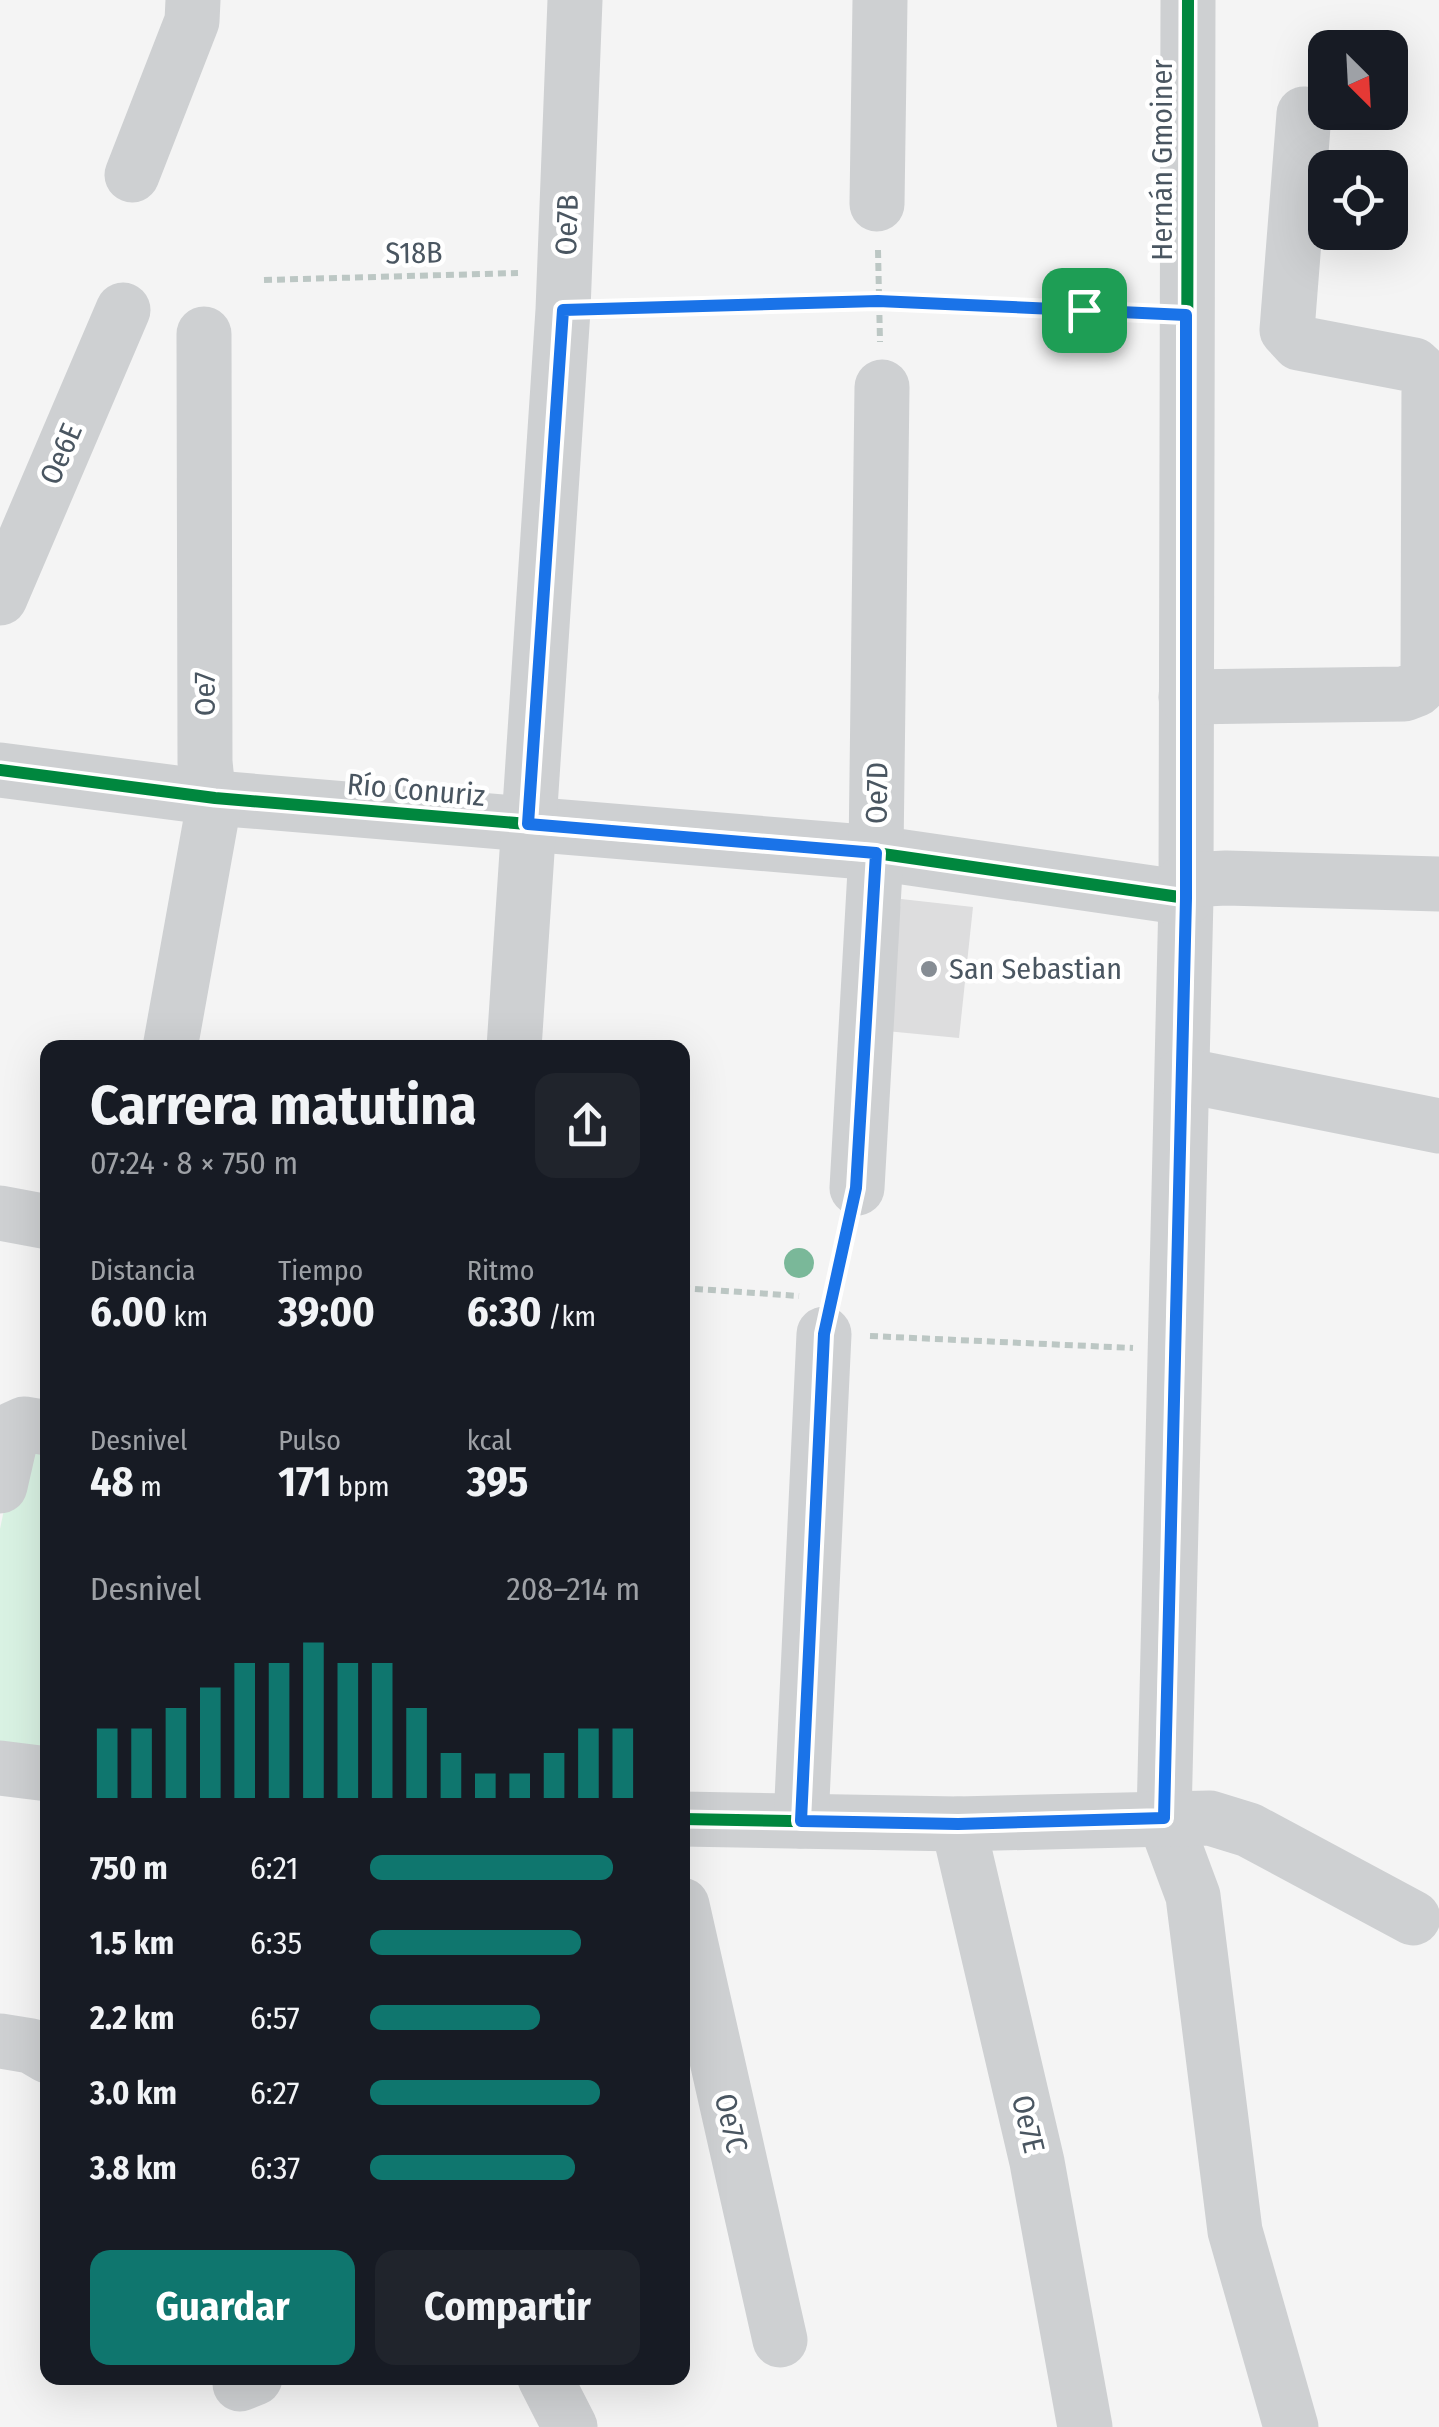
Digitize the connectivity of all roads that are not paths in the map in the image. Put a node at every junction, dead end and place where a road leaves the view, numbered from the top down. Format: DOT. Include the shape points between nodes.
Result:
graph roads {
  1 [pos="192,0"];
  2 [pos="575,0"];
  3 [pos="880,0"];
  4 [pos="1188,0"];
  5 [pos="1304,114"];
  6 [pos="132,175"];
  7 [pos="877,204"];
  8 [pos="123,310"];
  9 [pos="204,334"];
  10 [pos="882,387"];
  11 [pos="0,598"];
  12 [pos="1186,697"];
  13 [pos="0,770"];
  14 [pos="215,798"];
  15 [pos="528,824"];
  16 [pos="876,853"];
  17 [pos="1439,884"];
  18 [pos="1186,889"];
  19 [pos="171,1040"];
  20 [pos="514,1040"];
  21 [pos="1182,1075"];
  22 [pos="1439,1126"];
  23 [pos="856,1188"];
  24 [pos="0,1213"];
  25 [pos="40,1220"];
  26 [pos="824,1334"];
  27 [pos="30,1429"];
  28 [pos="0,1486"];
  29 [pos="690,1818"];
  30 [pos="1164,1818"];
  31 [pos="801,1821"];
  32 [pos="958,1824"];
  33 [pos="1412,1918"];
  34 [pos="690,1941"];
  35 [pos="0,2041"];
  36 [pos="40,2052"];
  37 [pos="780,2340"];
  38 [pos="549,2385"];
  39 [pos="570,2427"];
  40 [pos="1084,2427"];
  41 [pos="1290,2427"];
  1 -- 6 [label="street" via="192,21"];
  2 -- 15 [label="street, Oe7B" via="564,291"];
  3 -- 7 [label="street"];
  4 -- 12 [label="street, Hernán Gmoiner"];
  5 -- 12 [label="street" via="1287,330 1291,338 1414,365 1429,379 1428,677 1404,694"];
  8 -- 11 [label="street, Oe6E"];
  9 -- 14 [label="street, Oe7" via="205,762"];
  10 -- 16 [label="street, Oe7D"];
  12 -- 18 [label="street, Hernán Gmoiner"];
  13 -- 14 [label="street, Río Conuriz"];
  14 -- 15 [label="street, Río Conuriz"];
  14 -- 19 [label="street, Oe7"];
  15 -- 16 [label="street, Río Conuriz"];
  15 -- 20 [label="street, Oe7B"];
  16 -- 18 [label="street, Río Conuriz"];
  16 -- 23 [label="street, Oe7D"];
  17 -- 18 [label="street, Río Conuriz" via="1226,878"];
  18 -- 21 [label="street, Hernán Gmoiner"];
  21 -- 22 [label="street"];
  21 -- 30 [label="street, Hernán Gmoiner"];
  24 -- 25 [label="street"];
  26 -- 31 [label="street"];
  27 -- 28 [label="street"];
  29 -- 31 [label="street"];
  30 -- 32 [label="street"];
  30 -- 33 [label="street" via="1210,1818 1248,1830"];
  30 -- 41 [label="street" via="1193,1896 1235,2231"];
  31 -- 32 [label="street"];
  32 -- 40 [label="street, Oe7E" via="1037,2162"];
  34 -- 37 [label="street, Oe7C"];
  35 -- 36 [label="street"];
  38 -- 39 [label="street"];
}
